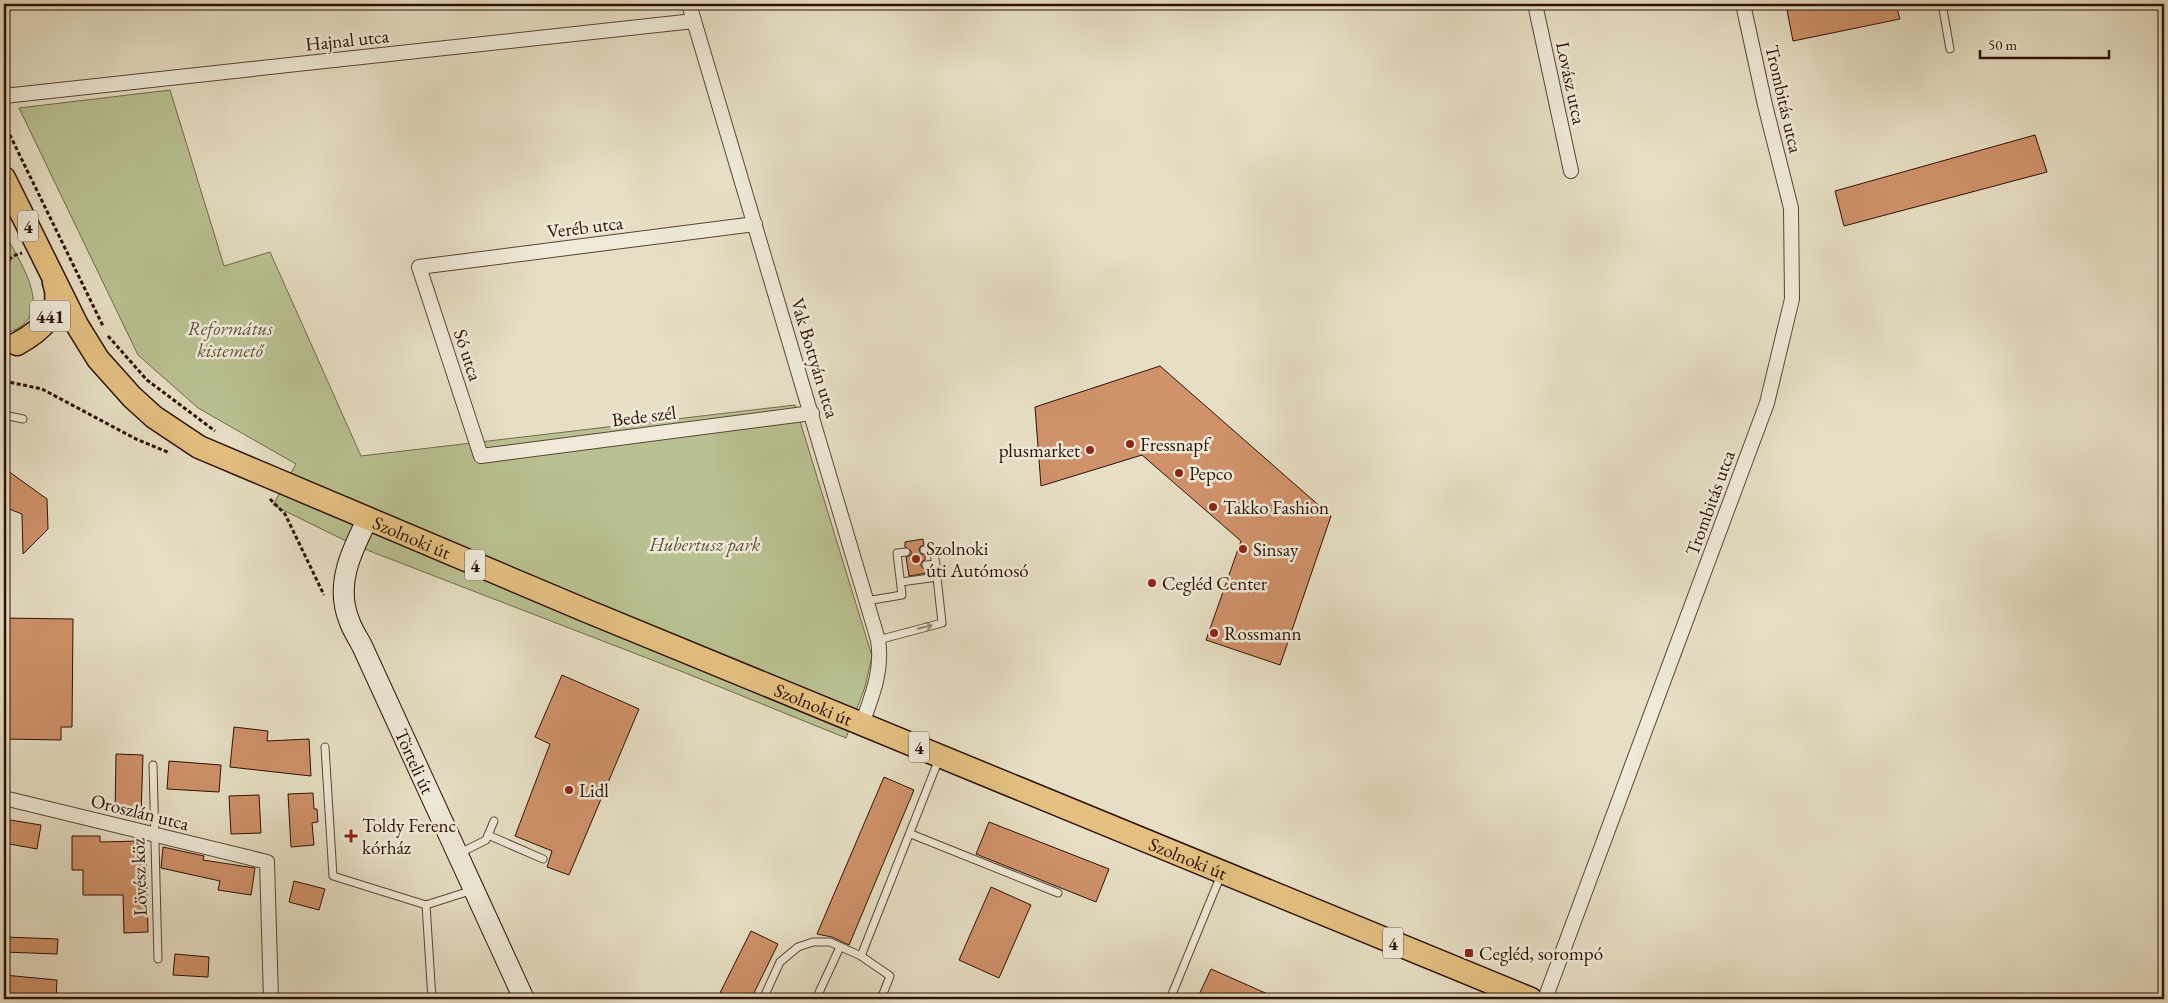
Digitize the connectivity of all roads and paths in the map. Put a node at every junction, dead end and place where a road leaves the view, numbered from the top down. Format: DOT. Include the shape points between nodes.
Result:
graph roads {
  1 [pos="689,4"];
  2 [pos="1535,4"];
  3 [pos="1743,4"];
  4 [pos="1942,4"];
  5 [pos="694,21"];
  6 [pos="1950,49"];
  7 [pos="4,96"];
  8 [pos="4,123"];
  9 [pos="1571,171"];
  10 [pos="4,178"];
  11 [pos="755,224"];
  12 [pos="419,267"];
  13 [pos="51,275"];
  14 [pos="77,326"];
  15 [pos="11,344"];
  16 [pos="4,381"];
  17 [pos="812,413"];
  18 [pos="4,415"];
  19 [pos="23,418"];
  20 [pos="218,434"];
  21 [pos="176,455"];
  22 [pos="481,456"];
  23 [pos="367,520"];
  24 [pos="924,550"];
  25 [pos="906,552"];
  26 [pos="936,564"];
  27 [pos="926,565"];
  28 [pos="908,567"];
  29 [pos="899,568"];
  30 [pos="937,578"];
  31 [pos="900,582"];
  32 [pos="866,601"];
  33 [pos="878,640"];
  34 [pos="862,724"];
  35 [pos="324,747"];
  36 [pos="941,756"];
  37 [pos="153,765"];
  38 [pos="4,798"];
  39 [pos="494,821"];
  40 [pos="154,834"];
  41 [pos="911,834"];
  42 [pos="488,835"];
  43 [pos="458,854"];
  44 [pos="543,859"];
  45 [pos="1222,872"];
  46 [pos="474,889"];
  47 [pos="1058,893"];
  48 [pos="426,906"];
  49 [pos="840,947"];
  50 [pos="861,956"];
  51 [pos="158,959"];
  52 [pos="271,999"];
  53 [pos="432,999"];
  54 [pos="524,999"];
  55 [pos="763,999"];
  56 [pos="816,999"];
  57 [pos="881,999"];
  58 [pos="1170,999"];
  59 [pos="1530,999"];
  60 [pos="1545,999"];
  1 -- 5 [label="street, Vak Bottyán utca"];
  2 -- 9 [label="street, Lovász utca"];
  3 -- 60 [label="street, Trombitás utca" via="1791,208 1792,299 1767,403"];
  4 -- 6 [label="lane"];
  5 -- 7 [label="street, Hajnal utca"];
  5 -- 11 [label="street, Vak Bottyán utca"];
  8 -- 20 [label="path" via="106,332 147,380"];
  10 -- 13 [label="main road, 4"];
  11 -- 12 [label="street, Veréb utca"];
  11 -- 17 [label="street, Vak Bottyán utca"];
  12 -- 22 [label="street, Só utca"];
  13 -- 14 [label="main road, 4"];
  13 -- 15 [label="main road, 441" via="58,293 48,319 36,333"];
  14 -- 15 [label="main road, 441"];
  14 -- 23 [label="main road, Szolnoki út / 4" via="114,378 154,417 199,447"];
  16 -- 21 [label="path" via="42,389 136,439"];
  17 -- 22 [label="street, Bede szél"];
  17 -- 32 [label="street, Vak Bottyán utca"];
  18 -- 19 [label="lane"];
  23 -- 34 [label="main road, Szolnoki út / 4"];
  23 -- 43 [label="main road, Törteli út" via="345,573 342,594 348,620 364,648"];
  24 -- 26 [label="lane" via="934,550"];
  25 -- 29 [label="lane" via="897,553"];
  26 -- 27 [label="lane"];
  26 -- 30 [label="lane"];
  28 -- 29 [label="lane"];
  29 -- 31 [label="lane"];
  30 -- 31 [label="lane"];
  33 -- 30 [label="lane, one-way" via="942,623"];
  31 -- 32 [label="lane" via="902,595"];
  32 -- 33 [label="street, Vak Bottyán utca"];
  33 -- 34 [label="street, Vak Bottyán utca" via="880,671"];
  34 -- 36 [label="main road, Szolnoki út / 4"];
  35 -- 48 [label="lane" via="332,876"];
  36 -- 41 [label="lane"];
  36 -- 45 [label="main road, Szolnoki út / 4"];
  37 -- 40 [label="lane, Lövész köz"];
  38 -- 40 [label="street, Oroszlán utca"];
  39 -- 42 [label="lane"];
  40 -- 51 [label="lane, Lövész köz"];
  40 -- 52 [label="street, Oroszlán utca" via="267,862"];
  41 -- 47 [label="lane"];
  41 -- 50 [label="lane"];
  42 -- 43 [label="lane" via="486,840"];
  42 -- 44 [label="lane"];
  43 -- 46 [label="main road, Törteli út"];
  45 -- 58 [label="lane"];
  45 -- 59 [label="main road, Szolnoki út / 4"];
  46 -- 48 [label="lane"];
  46 -- 54 [label="main road, Törteli út"];
  48 -- 53 [label="lane"];
  49 -- 50 [label="lane"];
  49 -- 55 [label="lane" via="830,942 813,942 798,947 780,962"];
  49 -- 56 [label="lane"];
  50 -- 57 [label="lane" via="890,976"];
}
